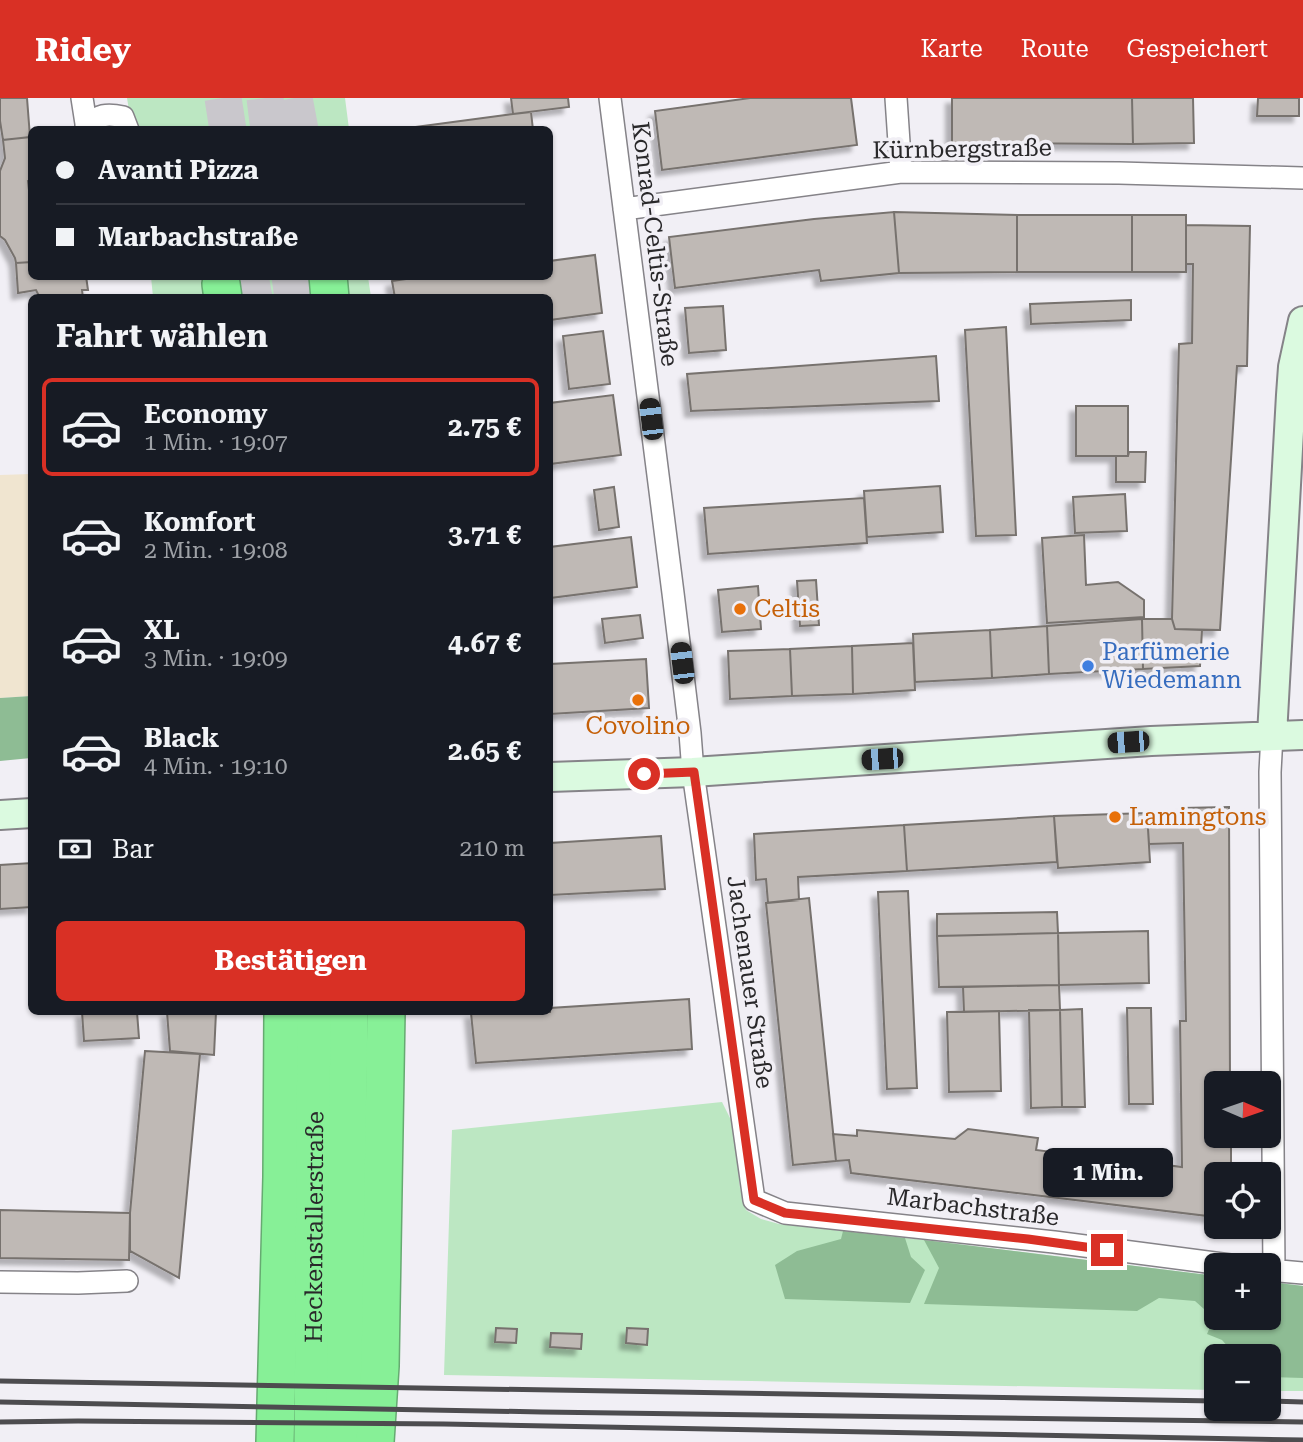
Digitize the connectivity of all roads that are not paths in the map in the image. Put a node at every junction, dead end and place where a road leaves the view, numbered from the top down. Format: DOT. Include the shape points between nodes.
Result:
graph roads {
  1 [pos="82,98"];
  2 [pos="610,98"];
  3 [pos="896,98"];
  4 [pos="87,126"];
  5 [pos="88,126"];
  6 [pos="126,126"];
  7 [pos="901,172"];
  8 [pos="1303,178"];
  9 [pos="624,209"];
  10 [pos="1303,321"];
  11 [pos="1272,735"];
  12 [pos="1303,735"];
  13 [pos="694,772"];
  14 [pos="553,777"];
  15 [pos="28,813"];
  16 [pos="0,815"];
  17 [pos="283,1015"];
  18 [pos="317,1015"];
  19 [pos="349,1015"];
  20 [pos="386,1015"];
  21 [pos="754,1200"];
  22 [pos="1272,1253"];
  23 [pos="1204,1262"];
  24 [pos="1281,1272"];
  25 [pos="1303,1273"];
  26 [pos="127,1280"];
  27 [pos="0,1282"];
  28 [pos="275,1442"];
  29 [pos="313,1442"];
  30 [pos="345,1442"];
  31 [pos="375,1442"];
  1 -- 4 [label="street"];
  2 -- 9 [label="street, Konrad-Celtis-Straße"];
  3 -- 7 [label="street"];
  5 -- 6 [label="street" via="98,116 110,114 123,117"];
  7 -- 8 [label="street, Kürnbergstraße"];
  7 -- 9 [label="street, Kürnbergstraße"];
  9 -- 13 [label="street, Konrad-Celtis-Straße"];
  10 -- 11 [label="street" via="1293,367"];
  11 -- 12 [label="street"];
  11 -- 13 [label="street"];
  11 -- 22 [label="street"];
  13 -- 14 [label="street"];
  13 -- 21 [label="street, Jachenauer Straße"];
  15 -- 16 [label="street"];
  17 -- 28 [label="highway"];
  18 -- 29 [label="highway, Heckenstallerstraße"];
  19 -- 30 [label="highway, Heckenstallerstraße"];
  20 -- 31 [label="highway"];
  21 -- 23 [label="street, Marbachstraße" via="785,1213"];
  24 -- 25 [label="street"];
  26 -- 27 [label="street"];
}
